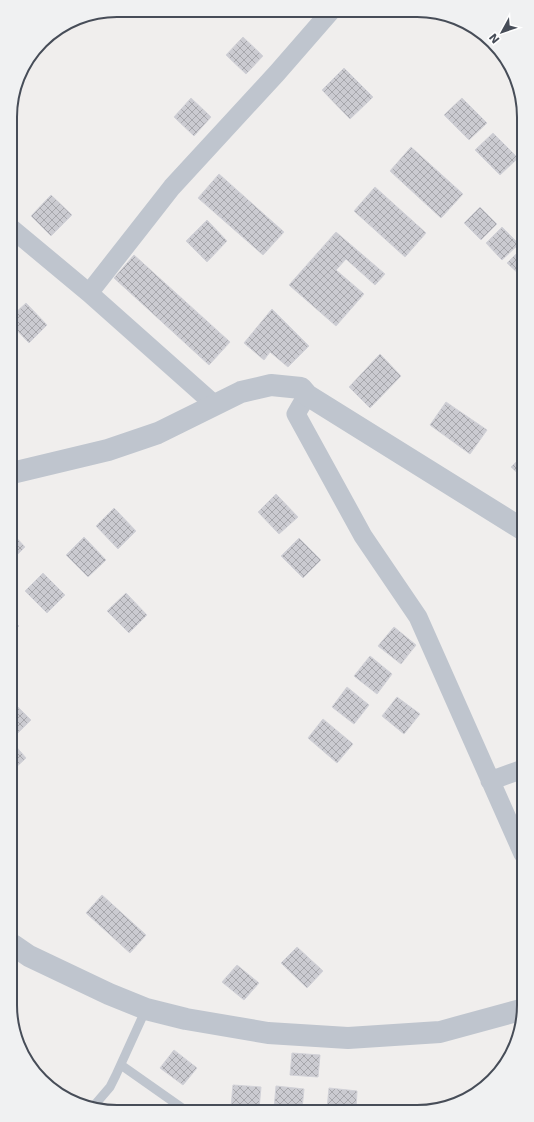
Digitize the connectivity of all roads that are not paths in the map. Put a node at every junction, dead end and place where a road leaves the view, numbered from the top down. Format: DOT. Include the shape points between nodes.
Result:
graph roads {
  1 [pos="326,17"];
  2 [pos="17,233"];
  3 [pos="89,293"];
  4 [pos="307,395"];
  5 [pos="216,405"];
  6 [pos="17,472"];
  7 [pos="517,526"];
  8 [pos="517,771"];
  9 [pos="490,781"];
  10 [pos="517,841"];
  11 [pos="17,948"];
  12 [pos="146,1009"];
  13 [pos="517,1011"];
  14 [pos="121,1065"];
  15 [pos="96,1103"];
  16 [pos="178,1105"];
  1 -- 3 [label="street" via="172,187"];
  2 -- 3 [label="street"];
  3 -- 5 [label="street"];
  4 -- 5 [label="street" via="301,388 270,385 241,392"];
  4 -- 7 [label="street"];
  4 -- 9 [label="street" via="296,414 363,536 418,616"];
  5 -- 6 [label="street" via="158,434 115,448"];
  8 -- 9 [label="street"];
  9 -- 10 [label="street"];
  11 -- 12 [label="street" via="109,994"];
  12 -- 13 [label="street" via="186,1019 268,1032 348,1038 440,1032"];
  12 -- 14 [label="lane"];
  14 -- 15 [label="lane" via="110,1087"];
  14 -- 16 [label="lane"];
}
